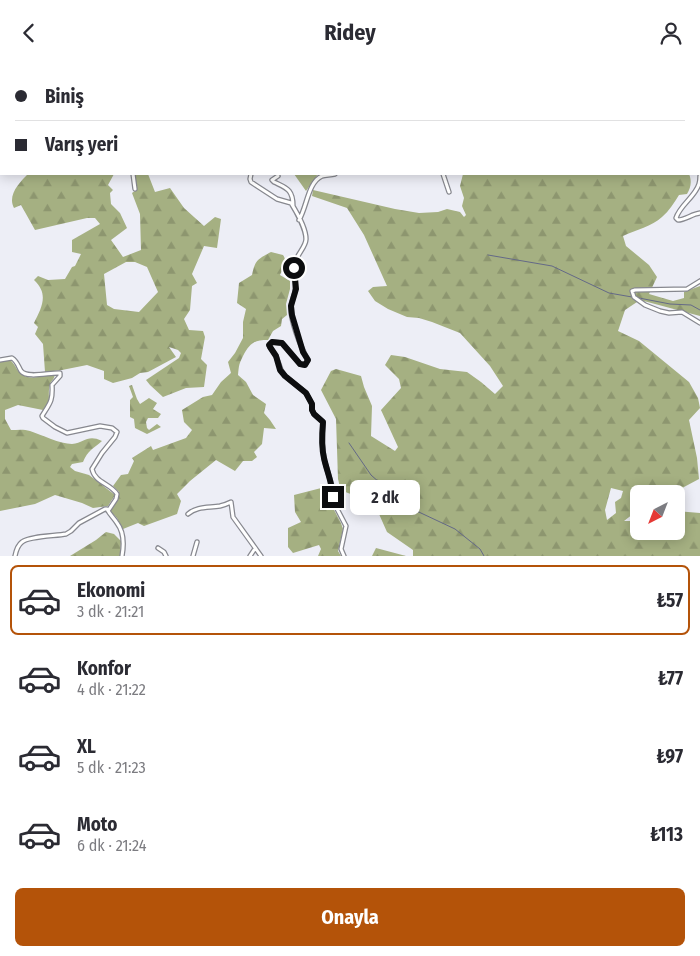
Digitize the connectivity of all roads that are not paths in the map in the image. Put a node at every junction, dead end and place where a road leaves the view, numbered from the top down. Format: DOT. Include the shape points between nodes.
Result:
graph roads {
  1 [pos="133,175"];
  2 [pos="251,175"];
  3 [pos="330,175"];
  4 [pos="443,175"];
  5 [pos="278,176"];
  6 [pos="700,176"];
  7 [pos="135,189"];
  8 [pos="449,192"];
  9 [pos="293,206"];
  10 [pos="700,213"];
  11 [pos="300,220"];
  12 [pos="700,281"];
  13 [pos="700,323"];
  14 [pos="0,360"];
  15 [pos="108,511"];
  16 [pos="188,514"];
  17 [pos="197,543"];
  18 [pos="158,549"];
  19 [pos="256,549"];
  20 [pos="14,556"];
  21 [pos="122,556"];
  22 [pos="166,556"];
  23 [pos="195,556"];
  24 [pos="250,556"];
  25 [pos="262,556"];
  26 [pos="344,556"];
  1 -- 7 [label="street"];
  2 -- 9 [label="street" via="251,182 257,187"];
  3 -- 11 [label="street" via="316,180"];
  4 -- 8 [label="street"];
  5 -- 9 [label="street" via="272,180 289,190"];
  6 -- 10 [label="street" via="699,184 676,218 681,221"];
  9 -- 11 [label="street"];
  11 -- 26 [label="street" via="306,243 295,262 296,289 291,306 308,360 305,365 300,364 282,343 272,342 269,345 280,370 306,393 314,414 323,422 324,459 335,505 346,526 341,549"];
  12 -- 13 [label="street" via="687,289 632,291 634,297 645,305 669,313 682,312"];
  14 -- 15 [label="street" via="16,360 26,374 60,373 52,385 51,403 42,416 55,427 67,433 100,426 117,432 92,469 94,477 117,494"];
  15 -- 20 [label="street" via="105,509 66,533 25,539"];
  15 -- 21 [label="street" via="121,530"];
  16 -- 19 [label="street" via="199,508 218,507 231,502 233,517"];
  17 -- 23 [label="street"];
  18 -- 22 [label="street"];
  19 -- 24 [label="street"];
  19 -- 25 [label="street"];
}
